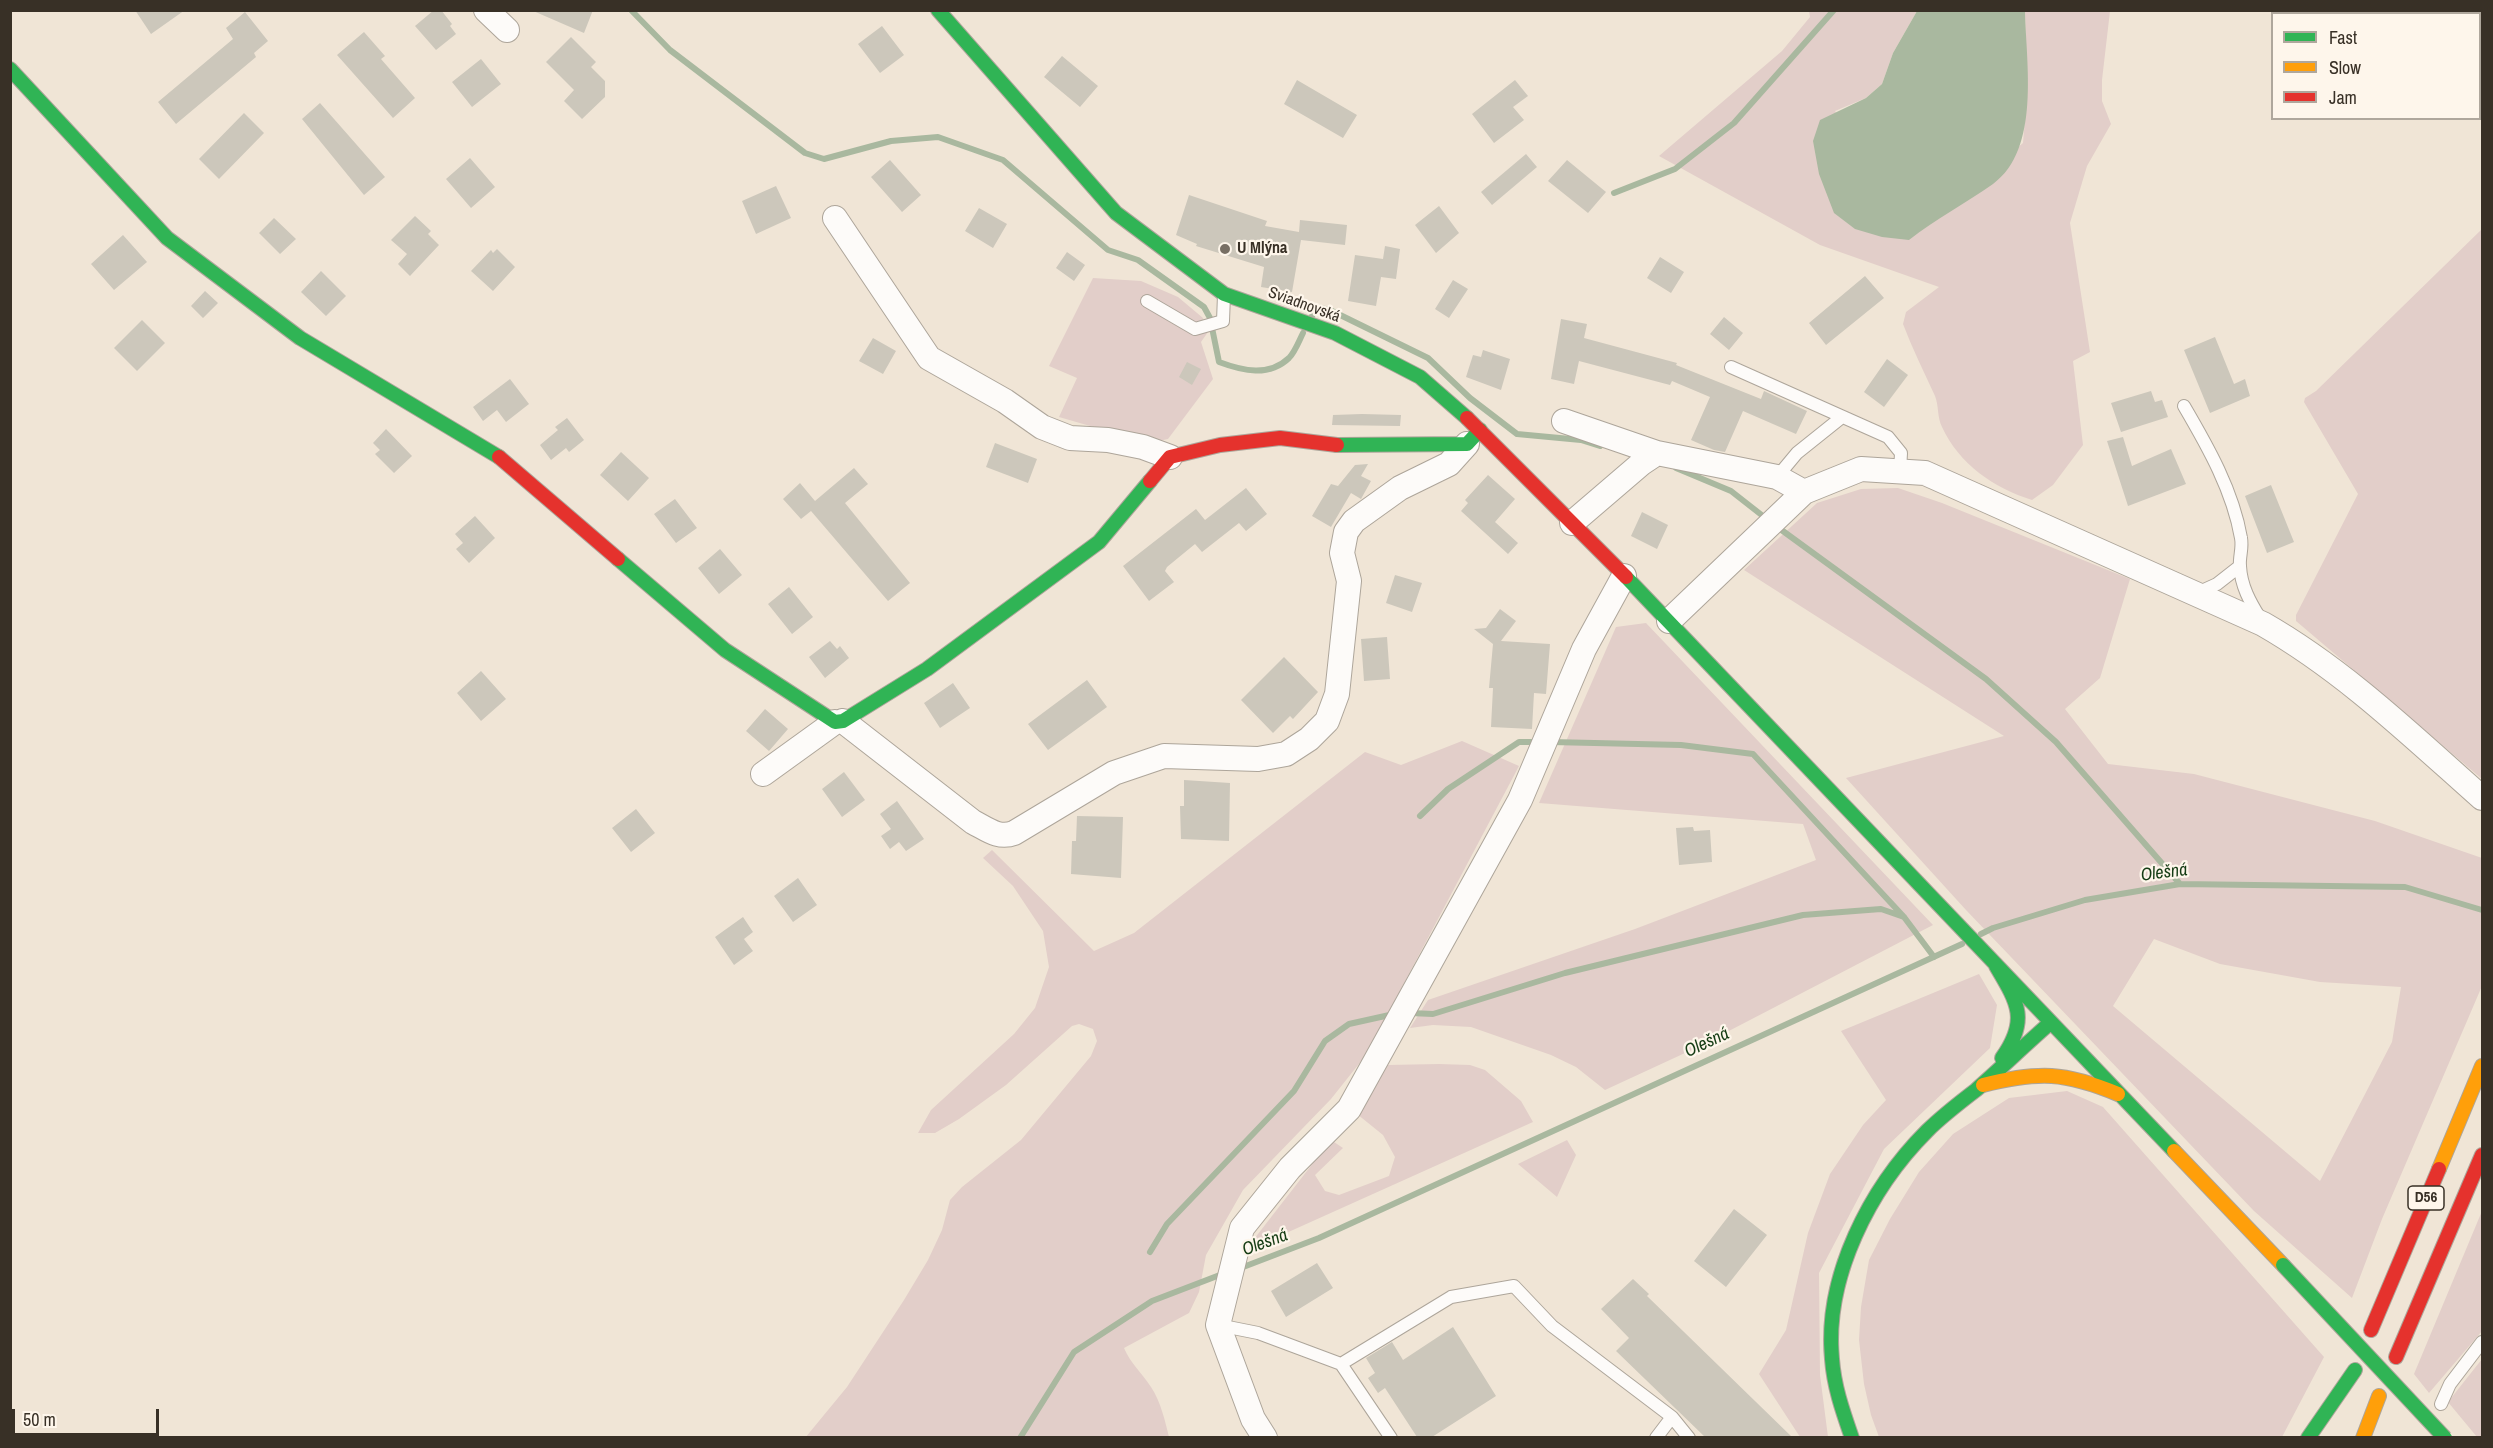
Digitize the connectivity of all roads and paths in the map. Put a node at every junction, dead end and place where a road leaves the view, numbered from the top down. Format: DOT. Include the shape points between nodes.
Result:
graph roads {
  1 [pos="486,10"];
  2 [pos="938,10"];
  3 [pos="507,30"];
  4 [pos="10,69"];
  5 [pos="836,218"];
  6 [pos="1224,294"];
  7 [pos="1148,300"];
  8 [pos="1731,367"];
  9 [pos="2184,406"];
  10 [pos="1842,417"];
  11 [pos="1564,421"];
  12 [pos="1473,437"];
  13 [pos="1170,457"];
  14 [pos="1650,457"];
  15 [pos="1900,471"];
  16 [pos="1776,477"];
  17 [pos="1804,492"];
  18 [pos="1572,523"];
  19 [pos="2240,566"];
  20 [pos="1624,576"];
  21 [pos="2194,594"];
  22 [pos="1669,621"];
  23 [pos="2263,624"];
  24 [pos="839,721"];
  25 [pos="763,774"];
  26 [pos="2482,798"];
  27 [pos="1996,966"];
  28 [pos="2050,1023"];
  29 [pos="2482,1066"];
  30 [pos="1981,1085"];
  31 [pos="2118,1094"];
  32 [pos="2482,1155"];
  33 [pos="1218,1325"];
  34 [pos="2371,1330"];
  35 [pos="2482,1341"];
  36 [pos="2396,1357"];
  37 [pos="1341,1364"];
  38 [pos="2379,1396"];
  39 [pos="2441,1404"];
  40 [pos="1672,1417"];
  41 [pos="2331,1428"];
  42 [pos="1265,1437"];
  43 [pos="1391,1437"];
  44 [pos="1656,1437"];
  45 [pos="1689,1437"];
  46 [pos="1852,1437"];
  47 [pos="2308,1437"];
  48 [pos="2363,1437"];
  49 [pos="2445,1437"];
  1 -- 3 [label="street"];
  2 -- 6 [label="main road, Sviadnovská" via="1116,213"];
  4 -- 24 [label="main road" via="167,238 300,338 496,455 724,650"];
  5 -- 13 [label="street" via="929,358 1042,427 1070,438 1108,440"];
  6 -- 7 [label="lane" via="1223,321 1195,329"];
  6 -- 12 [label="main road, Sviadnovská" via="1335,333 1420,377"];
  8 -- 10 [label="lane"];
  9 -- 19 [label="lane" via="2228,492 2242,540"];
  10 -- 15 [label="lane" via="1888,437 1901,453"];
  10 -- 16 [label="lane" via="1797,453"];
  11 -- 14 [label="street"];
  12 -- 13 [label="main road" via="1346,446 1280,438 1220,445"];
  12 -- 18 [label="main road, Sviadnovská"];
  12 -- 24 [label="street" via="1449,464 1400,488 1354,521 1346,532 1342,553 1349,581 1337,694 1327,721 1286,754 1258,759 1164,756 1114,773 1014,833 997,835 973,822"];
  13 -- 24 [label="main road" via="1099,543 927,669"];
  14 -- 16 [label="street"];
  14 -- 18 [label="street"];
  15 -- 17 [label="street" via="1861,469"];
  15 -- 21 [label="street" via="1925,473"];
  16 -- 17 [label="street"];
  17 -- 22 [label="street"];
  18 -- 20 [label="main road, Sviadnovská"];
  19 -- 21 [label="lane" via="2217,584"];
  19 -- 23 [label="lane" via="2246,595"];
  20 -- 22 [label="main road, Sviadnovská"];
  20 -- 33 [label="street" via="1584,649 1520,800 1349,1109 1290,1168 1242,1228"];
  21 -- 23 [label="street"];
  22 -- 27 [label="main road, Sviadnovská"];
  23 -- 26 [label="street" via="2298,644 2359,689"];
  24 -- 25 [label="street"];
  27 -- 28 [label="main road"];
  27 -- 30 [label="main road" via="2019,1006 2019,1030"];
  28 -- 30 [label="main road"];
  28 -- 31 [label="main road"];
  29 -- 34 [label="main road, D56"];
  30 -- 31 [label="main road" via="2015,1076 2050,1073 2085,1080"];
  30 -- 46 [label="main road" via="1922,1135 1897,1164 1856,1232 1841,1270 1833,1310 1831,1353 1836,1388"];
  31 -- 49 [label="main road, bridge"];
  32 -- 36 [label="main road, D56"];
  33 -- 37 [label="lane" via="1258,1333"];
  33 -- 42 [label="street" via="1253,1419"];
  35 -- 39 [label="lane" via="2450,1384"];
  37 -- 40 [label="lane" via="1451,1297 1514,1286 1552,1326"];
  37 -- 43 [label="lane"];
  38 -- 48 [label="main road"];
  40 -- 44 [label="lane"];
  40 -- 45 [label="lane"];
  41 -- 47 [label="main road" via="2355,1370"];
}
